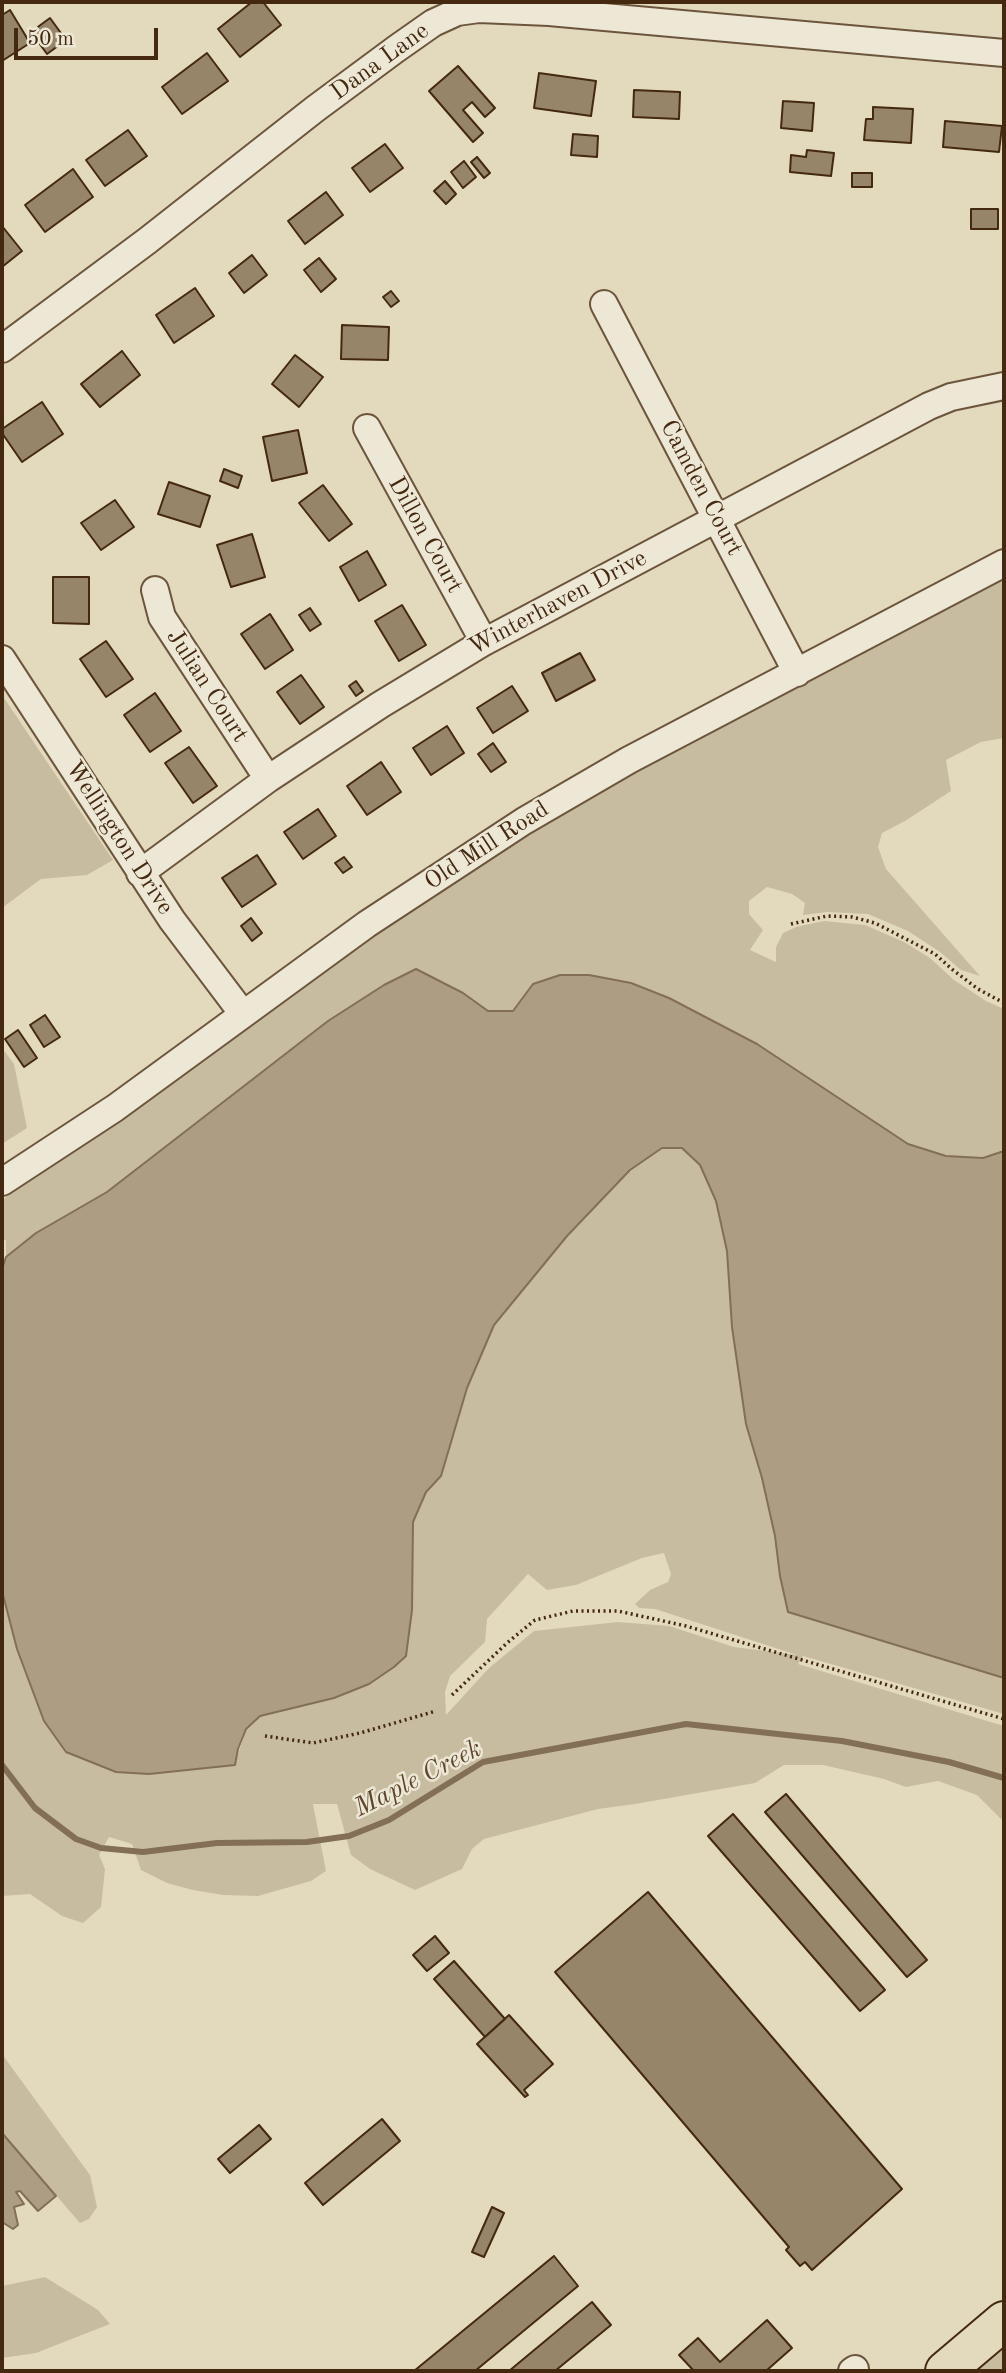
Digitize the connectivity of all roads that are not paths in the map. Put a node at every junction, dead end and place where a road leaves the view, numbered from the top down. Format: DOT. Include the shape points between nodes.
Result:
graph roads {
  1 [pos="1004,53"];
  2 [pos="604,304"];
  3 [pos="2,349"];
  4 [pos="1004,386"];
  5 [pos="367,428"];
  6 [pos="716,519"];
  7 [pos="1004,563"];
  8 [pos="155,590"];
  9 [pos="484,642"];
  10 [pos="2,659"];
  11 [pos="797,673"];
  12 [pos="268,779"];
  13 [pos="140,873"];
  14 [pos="243,1014"];
  15 [pos="2,1182"];
  16 [pos="1004,2321"];
  17 [pos="945,2371"];
  1 -- 3 [label="street, Dana Lane" via="549,12 457,12 396,49"];
  2 -- 6 [label="street, Camden Court"];
  4 -- 6 [label="street, Winterhaven Drive" via="929,405"];
  5 -- 9 [label="street, Dillon Court"];
  6 -- 9 [label="street, Winterhaven Drive"];
  6 -- 11 [label="street, Camden Court"];
  7 -- 11 [label="street, Old Mill Road"];
  8 -- 12 [label="street, Julian Court" via="162,617"];
  9 -- 12 [label="street, Winterhaven Drive"];
  10 -- 13 [label="street, Wellington Drive"];
  11 -- 14 [label="street, Old Mill Road" via="629,760 524,821 367,924"];
  12 -- 13 [label="street, Winterhaven Drive"];
  13 -- 14 [label="street, Wellington Drive"];
  14 -- 15 [label="street, Old Mill Road"];
  16 -- 17 [label="highway"];
}
